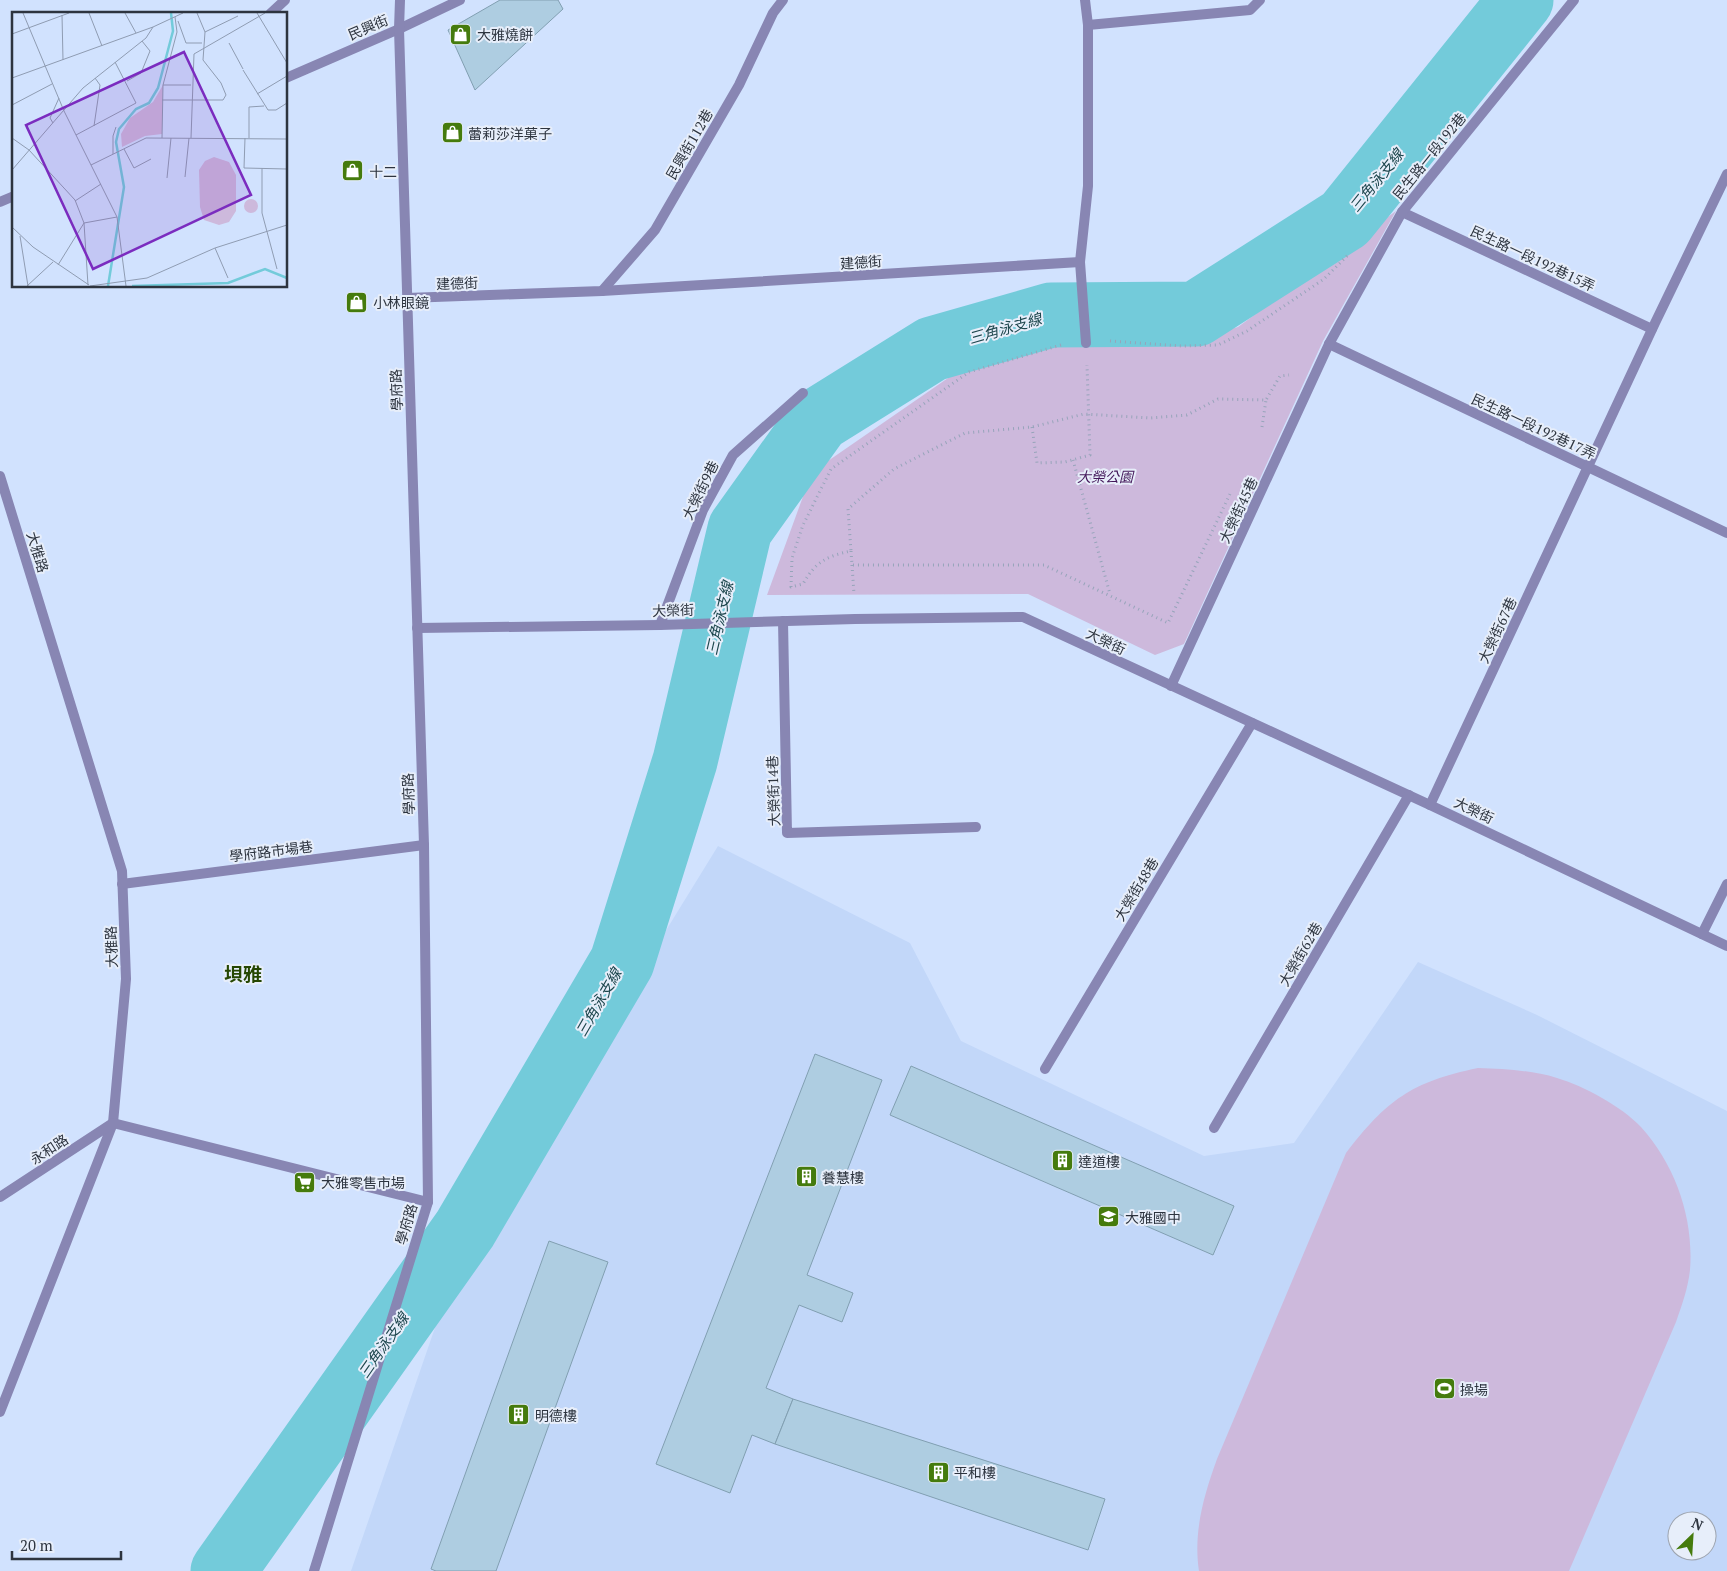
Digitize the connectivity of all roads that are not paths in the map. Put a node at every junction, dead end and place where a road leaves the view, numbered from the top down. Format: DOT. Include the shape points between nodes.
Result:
graph roads {
  1 [pos="285,0"];
  2 [pos="400,0"];
  3 [pos="460,0"];
  4 [pos="783,0"];
  5 [pos="1085,0"];
  6 [pos="1260,0"];
  7 [pos="1574,0"];
  8 [pos="272,12"];
  9 [pos="1088,26"];
  10 [pos="399,29"];
  11 [pos="288,77"];
  12 [pos="1727,174"];
  13 [pos="12,197"];
  14 [pos="0,202"];
  15 [pos="1402,212"];
  16 [pos="1080,262"];
  17 [pos="602,292"];
  18 [pos="407,298"];
  19 [pos="1652,329"];
  20 [pos="1086,343"];
  21 [pos="1329,344"];
  22 [pos="803,394"];
  23 [pos="1589,468"];
  24 [pos="0,476"];
  25 [pos="1727,533"];
  26 [pos="783,621"];
  27 [pos="660,625"];
  28 [pos="417,628"];
  29 [pos="1171,686"];
  30 [pos="1252,723"];
  31 [pos="1409,795"];
  32 [pos="1430,805"];
  33 [pos="976,828"];
  34 [pos="424,845"];
  35 [pos="122,884"];
  36 [pos="1727,884"];
  37 [pos="1702,934"];
  38 [pos="1727,946"];
  39 [pos="1045,1069"];
  40 [pos="113,1123"];
  41 [pos="1214,1128"];
  42 [pos="0,1197"];
  43 [pos="428,1202"];
  44 [pos="0,1412"];
  45 [pos="314,1571"];
  1 -- 8 [label="street"];
  2 -- 10 [label="street, 學府路"];
  3 -- 10 [label="street, 民興街"];
  4 -- 17 [label="street, 民興街112巷" via="772,13 739,85 655,230"];
  5 -- 9 [label="street"];
  6 -- 9 [label="street" via="1250,10"];
  7 -- 15 [label="street, 民生路一段192巷"];
  9 -- 16 [label="street" via="1088,186"];
  10 -- 11 [label="street, 民興街"];
  10 -- 18 [label="street, 學府路"];
  12 -- 19 [label="street"];
  13 -- 14 [label="street"];
  15 -- 19 [label="street, 民生路一段192巷15弄"];
  15 -- 21 [label="street, 民生路一段192巷"];
  16 -- 17 [label="street, 建德街"];
  16 -- 20 [label="street"];
  17 -- 18 [label="street, 建德街"];
  18 -- 28 [label="street, 學府路"];
  19 -- 23 [label="street"];
  21 -- 23 [label="street, 民生路一段192巷17弄"];
  21 -- 29 [label="street, 大榮街45巷"];
  22 -- 27 [label="street, 大榮街9巷" via="733,455 703,510"];
  23 -- 25 [label="street, 民生路一段192巷17弄"];
  23 -- 32 [label="street, 大榮街67巷"];
  24 -- 35 [label="street, 大雅路" via="122,870"];
  26 -- 27 [label="street, 大榮街"];
  26 -- 29 [label="street, 大榮街" via="1023,617"];
  26 -- 33 [label="street, 大榮街14巷" via="788,833"];
  27 -- 28 [label="street, 大榮街"];
  28 -- 34 [label="street, 學府路"];
  29 -- 30 [label="street, 大榮街"];
  30 -- 31 [label="street, 大榮街"];
  30 -- 39 [label="street, 大榮街48巷"];
  31 -- 32 [label="street, 大榮街"];
  31 -- 41 [label="street, 大榮街62巷"];
  32 -- 37 [label="street, 大榮街"];
  34 -- 35 [label="street, 學府路市場巷"];
  34 -- 43 [label="street, 學府路"];
  35 -- 40 [label="street, 大雅路" via="126,978"];
  36 -- 37 [label="street"];
  37 -- 38 [label="street, 大榮街"];
  40 -- 42 [label="street, 永和路"];
  40 -- 43 [label="street"];
  40 -- 44 [label="street, 大雅路"];
  43 -- 45 [label="street, 學府路"];
}
